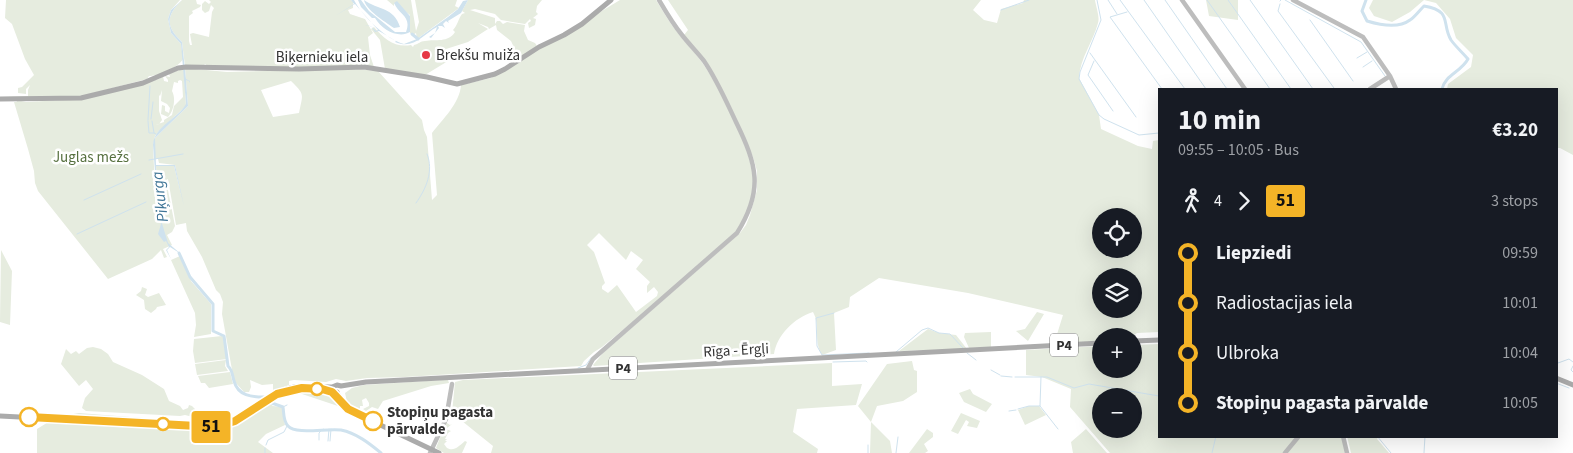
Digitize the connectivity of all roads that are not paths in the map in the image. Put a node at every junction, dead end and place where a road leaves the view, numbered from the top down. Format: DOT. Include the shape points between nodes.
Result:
graph roads {
  1 [pos="611,0"];
  2 [pos="658,0"];
  3 [pos="1182,0"];
  4 [pos="1293,0"];
  5 [pos="1390,76"];
  6 [pos="1244,88"];
  7 [pos="1372,88"];
  8 [pos="1396,88"];
  9 [pos="0,100"];
  10 [pos="1158,340"];
  11 [pos="1142,341"];
  12 [pos="1092,343"];
  13 [pos="588,370"];
  14 [pos="1558,379"];
  15 [pos="369,382"];
  16 [pos="452,384"];
  17 [pos="1573,385"];
  18 [pos="306,387"];
  19 [pos="338,389"];
  20 [pos="343,405"];
  21 [pos="0,416"];
  22 [pos="1297,438"];
  23 [pos="1343,438"];
  24 [pos="431,451"];
  25 [pos="440,453"];
  26 [pos="1285,453"];
  27 [pos="1347,453"];
  1 -- 9 [label="main road, Biķernieku iela" via="582,24 505,69 457,84 364,68 184,67 143,83 81,98"];
  2 -- 13 [label="main road" via="722,92 752,156 755,189 749,214 737,233 590,363"];
  3 -- 6 [label="main road"];
  4 -- 5 [label="main road" via="1363,37"];
  5 -- 7 [label="main road"];
  5 -- 8 [label="main road"];
  10 -- 11 [label="main road"];
  12 -- 13 [label="main road, Rīga - Ērgļi / P4"];
  13 -- 15 [label="main road, Rīga - Ērgļi / P4"];
  14 -- 17 [label="main road"];
  15 -- 18 [label="main road, P4" via="337,382 329,386"];
  15 -- 19 [label="main road, Rīga - Ērgļi / P4"];
  16 -- 24 [label="main road" via="446,419"];
  18 -- 19 [label="main road, Rīga - Ērgļi / P4"];
  18 -- 20 [label="main road" via="332,392"];
  18 -- 21 [label="main road, Rīga - Ērgļi / P4" via="277,394 235,421 216,427"];
  19 -- 20 [label="main road"];
  20 -- 24 [label="main road"];
  22 -- 26 [label="main road"];
  23 -- 27 [label="main road"];
  24 -- 25 [label="main road"];
}
